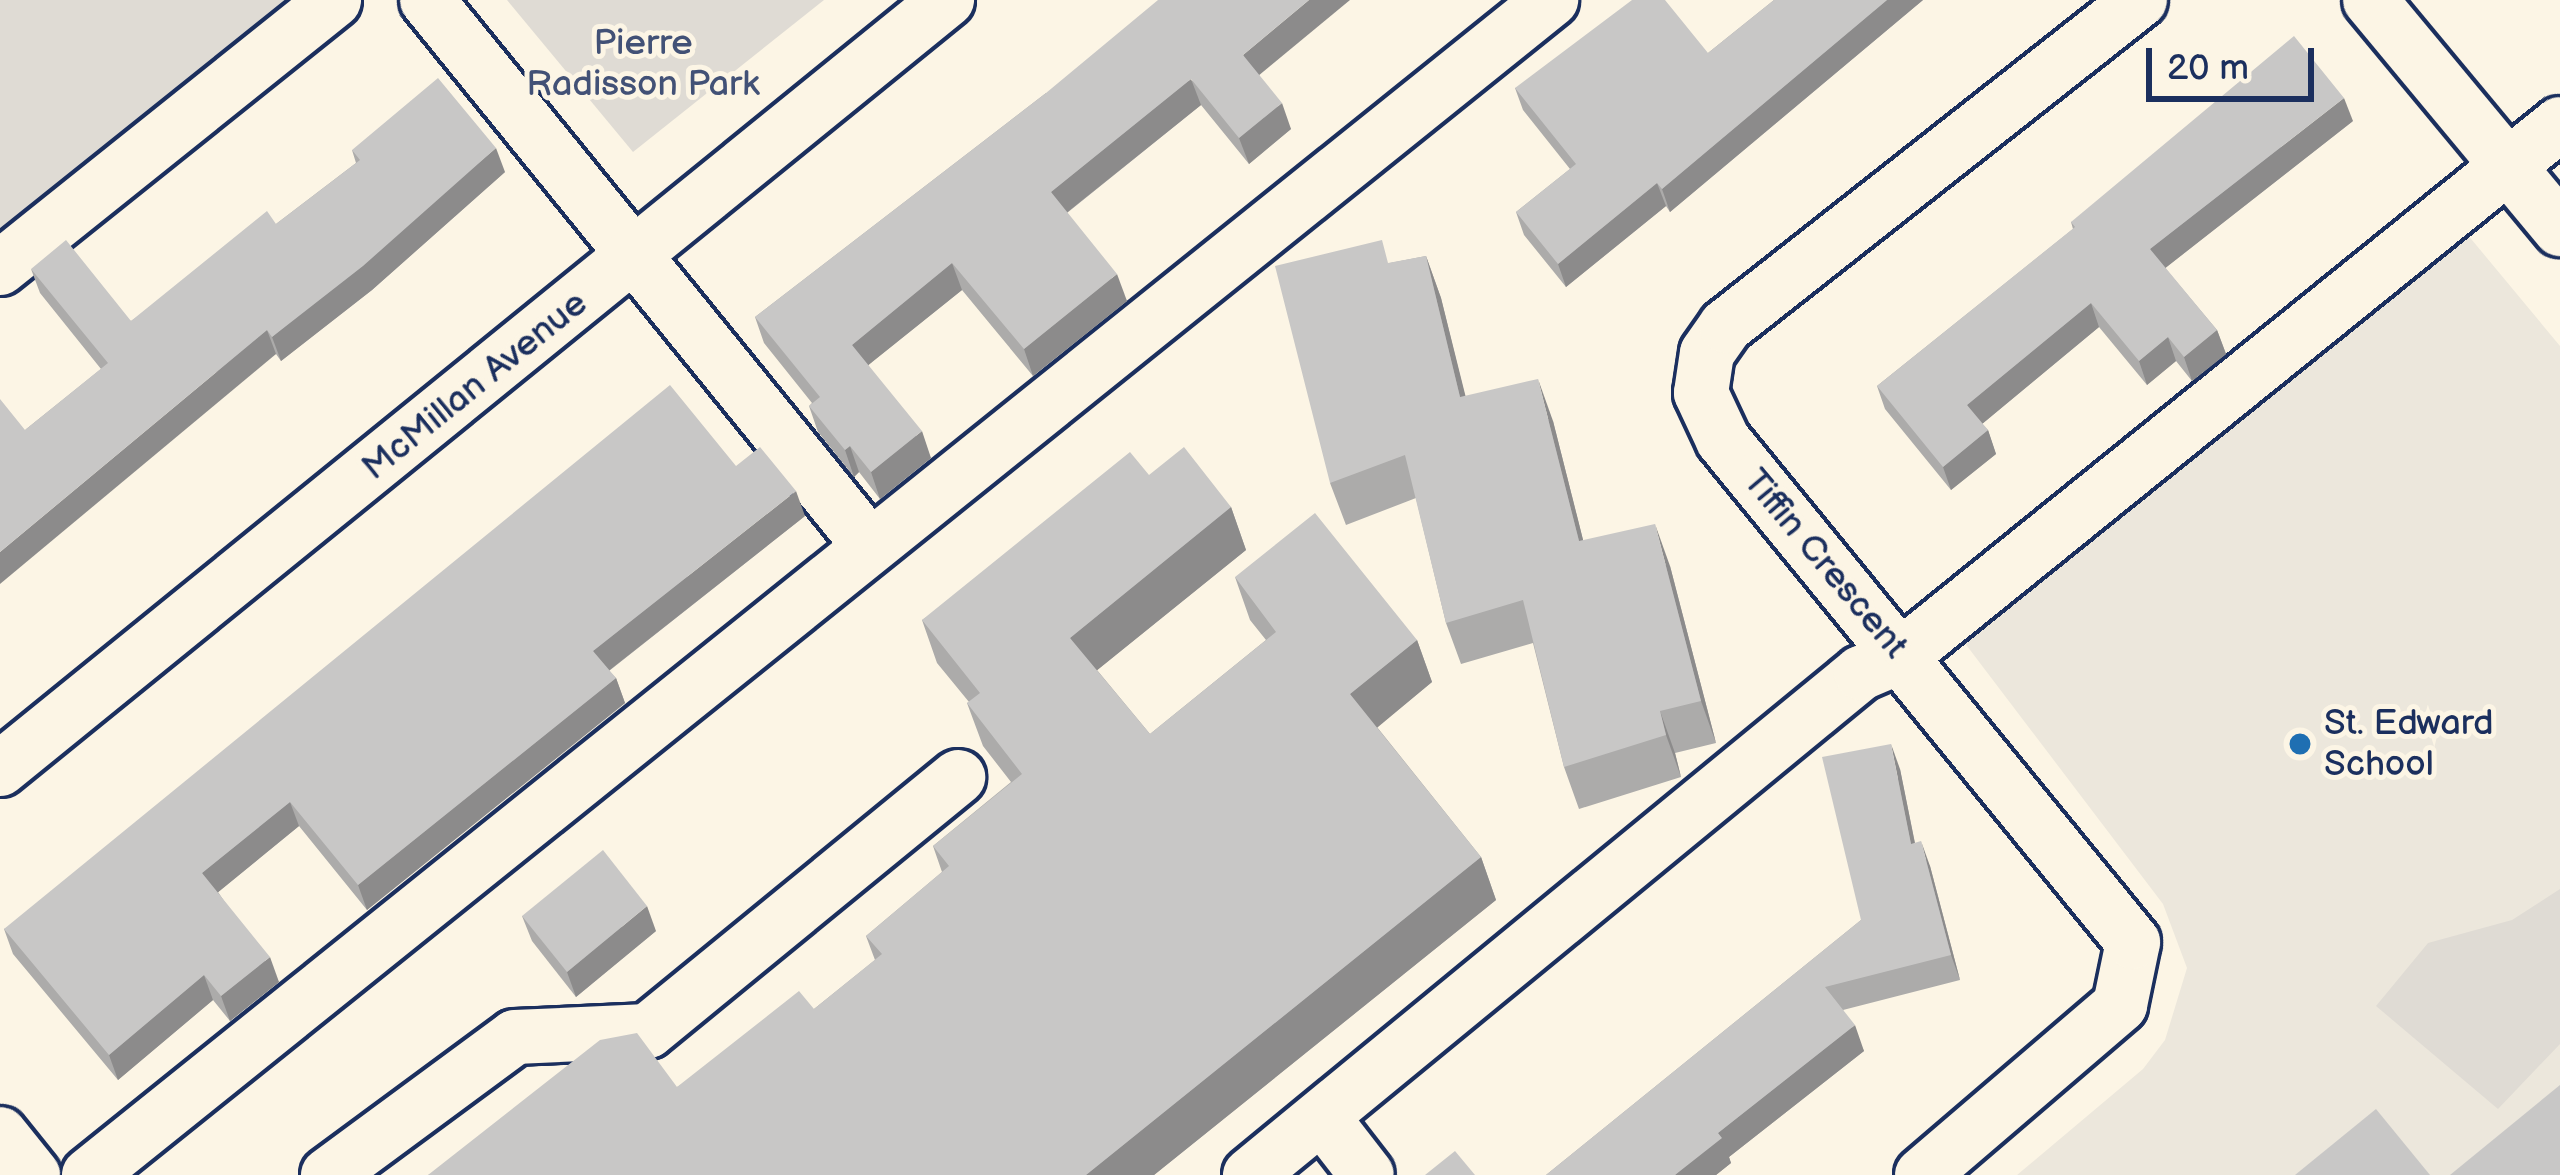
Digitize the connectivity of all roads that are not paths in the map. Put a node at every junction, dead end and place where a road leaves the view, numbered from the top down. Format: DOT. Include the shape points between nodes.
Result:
graph roads {
  1 [pos="334,0"];
  2 [pos="427,0"];
  3 [pos="947,0"];
  4 [pos="1551,0"];
  5 [pos="2140,0"];
  6 [pos="2371,0"];
  7 [pos="2560,124"];
  8 [pos="2509,166"];
  9 [pos="2560,230"];
  10 [pos="636,256"];
  11 [pos="0,268"];
  12 [pos="870,546"];
  13 [pos="1901,656"];
  14 [pos="0,769"];
  15 [pos="958,777"];
  16 [pos="1322,1117"];
  17 [pos="0,1134"];
  18 [pos="33,1175"];
  19 [pos="88,1175"];
  20 [pos="328,1175"];
  21 [pos="1250,1175"];
  22 [pos="1367,1175"];
  23 [pos="1922,1175"];
  1 -- 11 [label="street"];
  2 -- 10 [label="street"];
  3 -- 10 [label="street, McMillan Avenue"];
  4 -- 12 [label="street"];
  5 -- 13 [label="street, Tiffin Crescent" via="1726,326 1707,352 1700,393 1723,440"];
  6 -- 8 [label="street"];
  7 -- 8 [label="street"];
  8 -- 9 [label="street"];
  8 -- 13 [label="street"];
  10 -- 12 [label="street"];
  10 -- 14 [label="street, McMillan Avenue"];
  12 -- 19 [label="street"];
  13 -- 16 [label="street" via="1861,673"];
  13 -- 23 [label="street, Tiffin Crescent" via="2133,942 2120,1005"];
  15 -- 20 [label="street" via="648,1030 515,1037"];
  16 -- 21 [label="street"];
  16 -- 22 [label="street"];
  17 -- 18 [label="street"];
}
